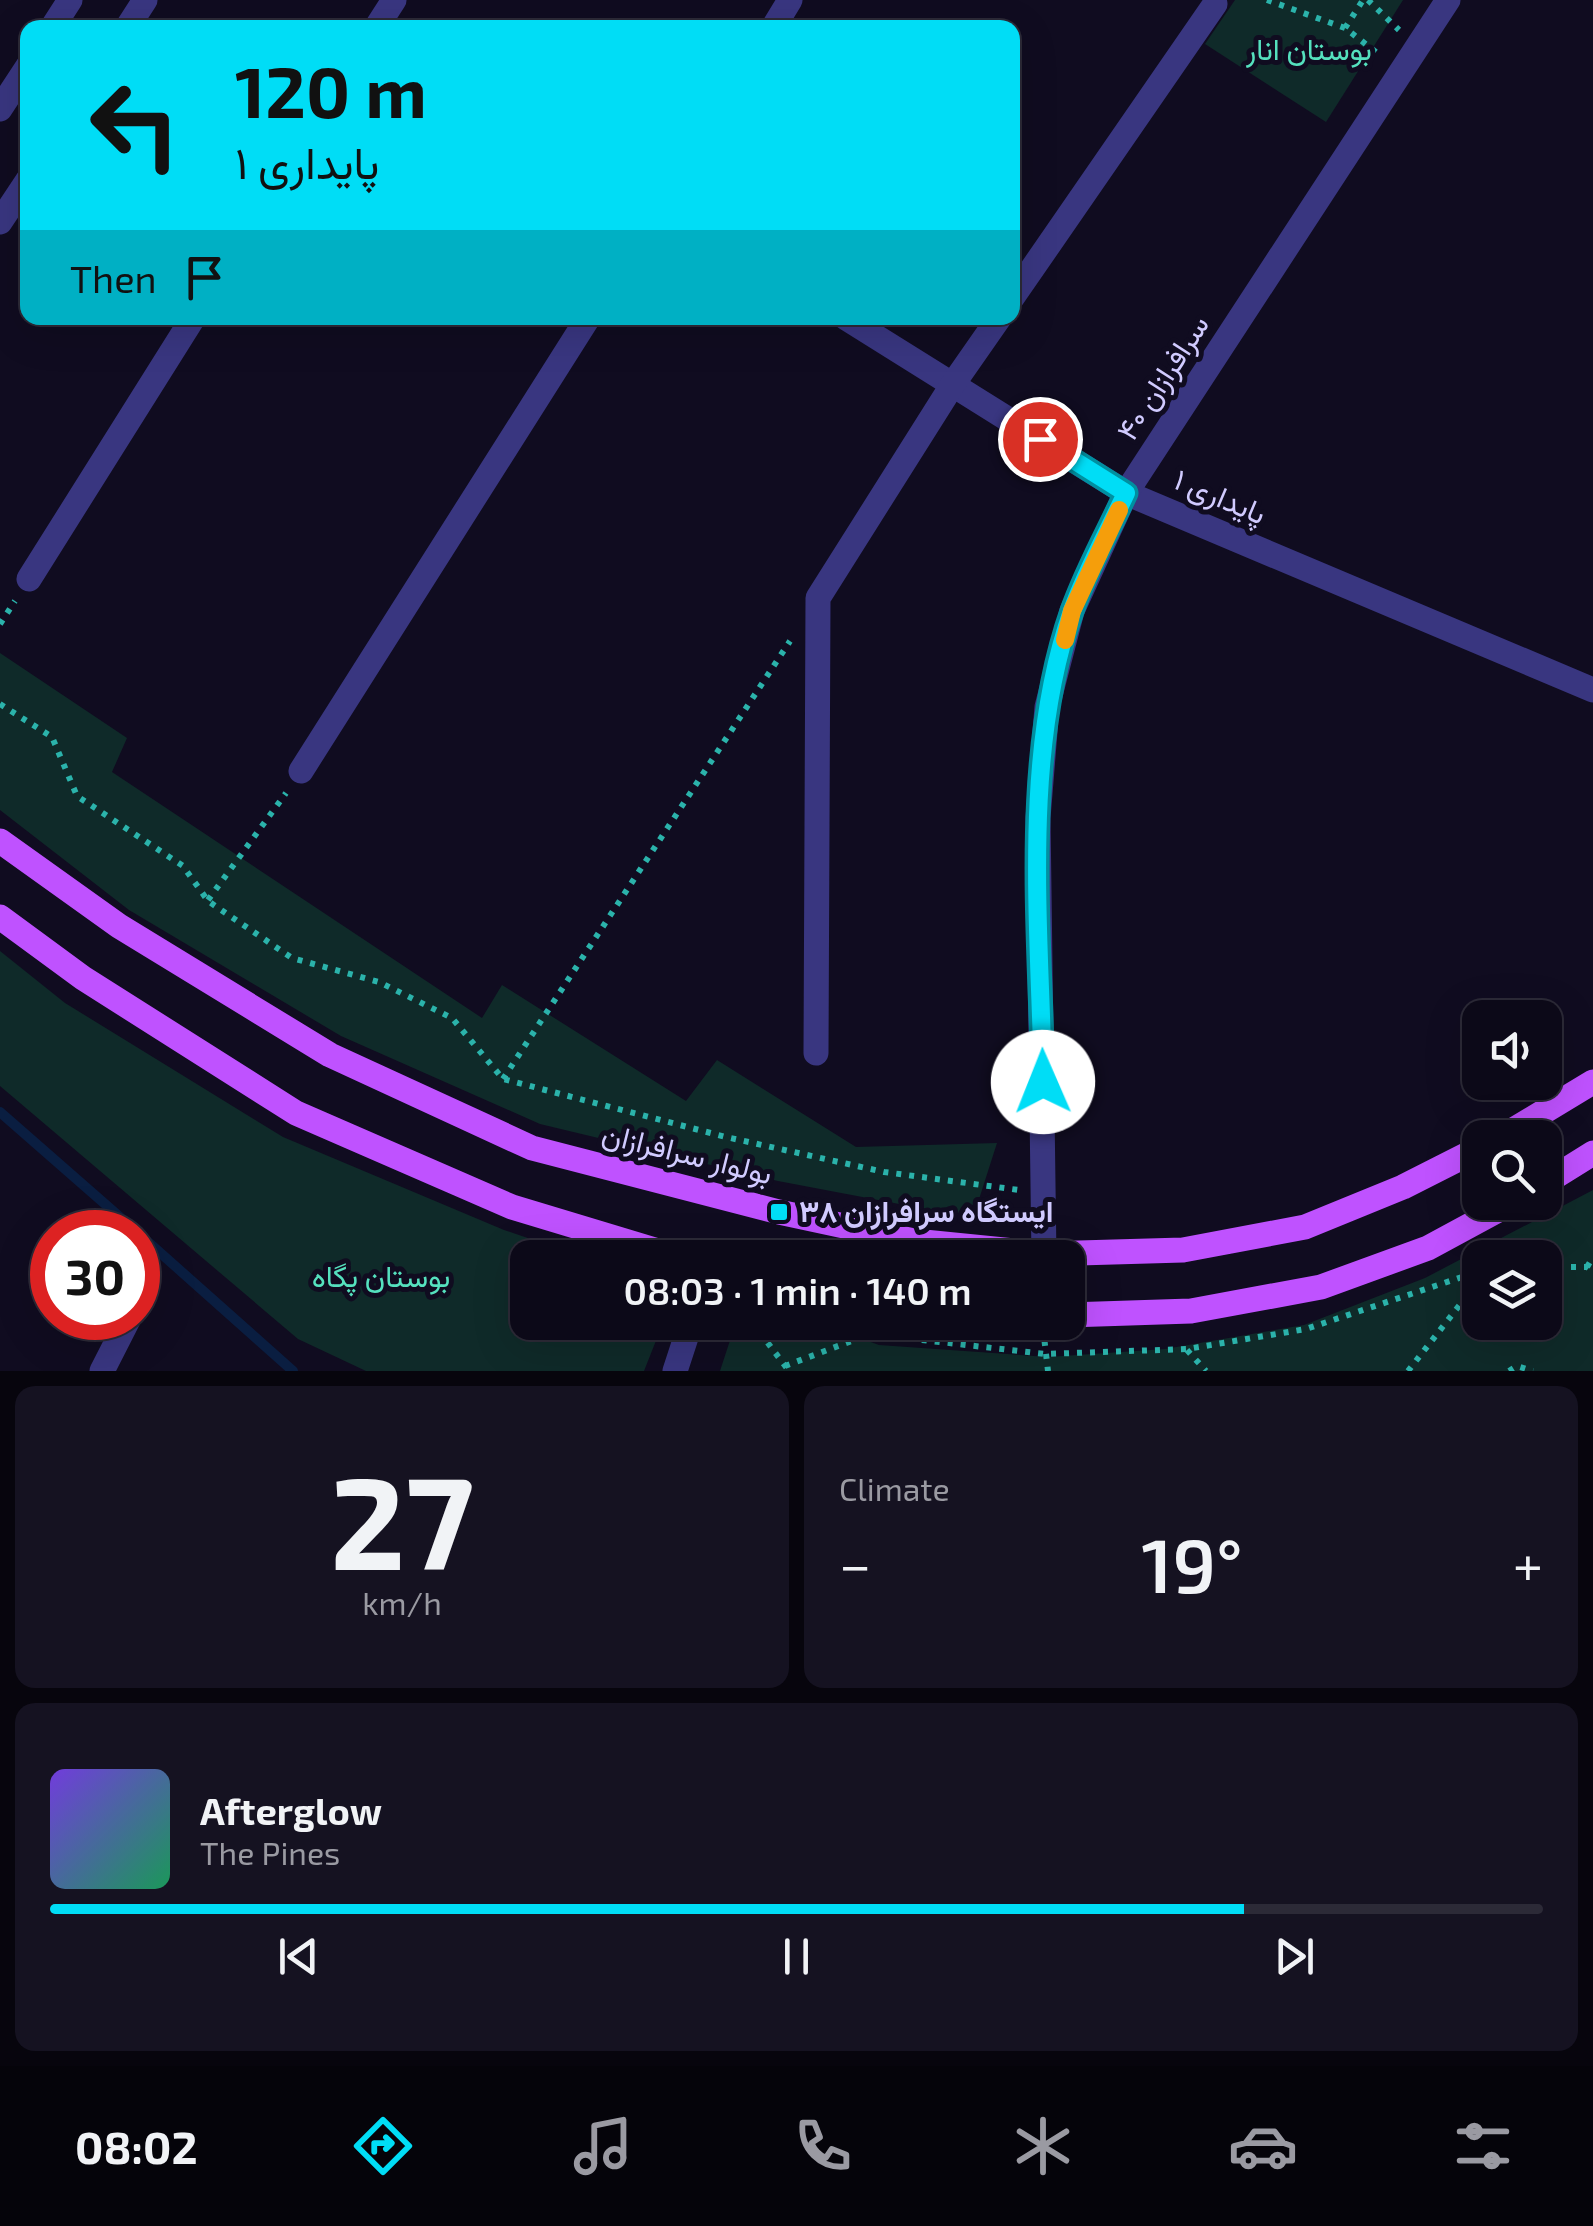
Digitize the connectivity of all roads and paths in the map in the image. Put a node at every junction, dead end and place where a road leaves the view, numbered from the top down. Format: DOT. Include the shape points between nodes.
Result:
graph roads {
  1 [pos="1267,0"];
  2 [pos="1365,0"];
  3 [pos="1448,0"];
  4 [pos="1215,4"];
  5 [pos="1344,28"];
  6 [pos="1417,48"];
  7 [pos="1402,72"];
  8 [pos="20,78"];
  9 [pos="0,109"];
  10 [pos="20,192"];
  11 [pos="0,222"];
  12 [pos="1020,286"];
  13 [pos="189,325"];
  14 [pos="584,325"];
  15 [pos="857,325"];
  16 [pos="994,325"];
  17 [pos="953,384"];
  18 [pos="1126,493"];
  19 [pos="28,579"];
  20 [pos="818,598"];
  21 [pos="1593,690"];
  22 [pos="0,704"];
  23 [pos="301,771"];
  24 [pos="0,840"];
  25 [pos="208,901"];
  26 [pos="0,917"];
  27 [pos="816,1054"];
  28 [pos="503,1079"];
  29 [pos="1593,1082"];
  30 [pos="1530,1120"];
  31 [pos="1593,1153"];
  32 [pos="1462,1157"];
  33 [pos="1562,1172"];
  34 [pos="1044,1195"];
  35 [pos="1479,1220"];
  36 [pos="622,1240"];
  37 [pos="909,1240"];
  38 [pos="1044,1240"];
  39 [pos="1085,1254"];
  40 [pos="1593,1257"];
  41 [pos="1562,1268"];
  42 [pos="1590,1270"];
  43 [pos="1462,1302"];
  44 [pos="1085,1314"];
  45 [pos="118,1340"];
  46 [pos="685,1340"];
  47 [pos="766,1340"];
  48 [pos="1045,1340"];
  49 [pos="1186,1349"];
  50 [pos="102,1371"];
  51 [pos="674,1371"];
  52 [pos="789,1371"];
  53 [pos="1048,1371"];
  54 [pos="1206,1371"];
  55 [pos="1408,1371"];
  56 [pos="1509,1371"];
  57 [pos="1532,1371"];
  1 -- 5 [label="path"];
  2 -- 5 [label="path"];
  2 -- 6 [label="path"];
  3 -- 6 [label="street, سرافرازان ۴۰"];
  4 -- 12 [label="street"];
  5 -- 7 [label="path"];
  6 -- 7 [label="street, سرافرازان ۴۰"];
  7 -- 18 [label="street, سرافرازان ۴۰"];
  8 -- 9 [label="street"];
  10 -- 11 [label="street"];
  13 -- 19 [label="street"];
  14 -- 23 [label="street"];
  15 -- 17 [label="street, پایداری ۱"];
  16 -- 17 [label="street"];
  17 -- 18 [label="street, پایداری ۱"];
  17 -- 20 [label="street"];
  18 -- 21 [label="street, پایداری ۱"];
  18 -- 34 [label="street, سرافرازان ۴۰" via="1072,611 1047,707 1038,818"];
  20 -- 27 [label="street"];
  20 -- 28 [label="path"];
  22 -- 25 [label="path" via="52,737 78,796 183,866"];
  23 -- 25 [label="path"];
  24 -- 37 [label="main road, بولوار سرافرازان" via="119,926 330,1055 532,1148"];
  25 -- 28 [label="path" via="292,958 379,982 452,1018"];
  26 -- 36 [label="main road" via="83,978 296,1113 512,1206"];
  28 -- 34 [label="path" via="884,1172"];
  29 -- 30 [label="main road"];
  31 -- 33 [label="main road"];
  32 -- 39 [label="main road, بولوار سرافرازان" via="1304,1227 1183,1250"];
  34 -- 38 [label="street, سرافرازان ۴۰"];
  35 -- 44 [label="main road" via="1428,1248 1321,1286 1191,1311"];
  40 -- 42 [label="path"];
  41 -- 42 [label="path"];
  43 -- 55 [label="path"];
  45 -- 50 [label="street"];
  46 -- 51 [label="street"];
  47 -- 52 [label="path"];
  48 -- 53 [label="path"];
  49 -- 54 [label="path"];
  56 -- 57 [label="path"];
}
